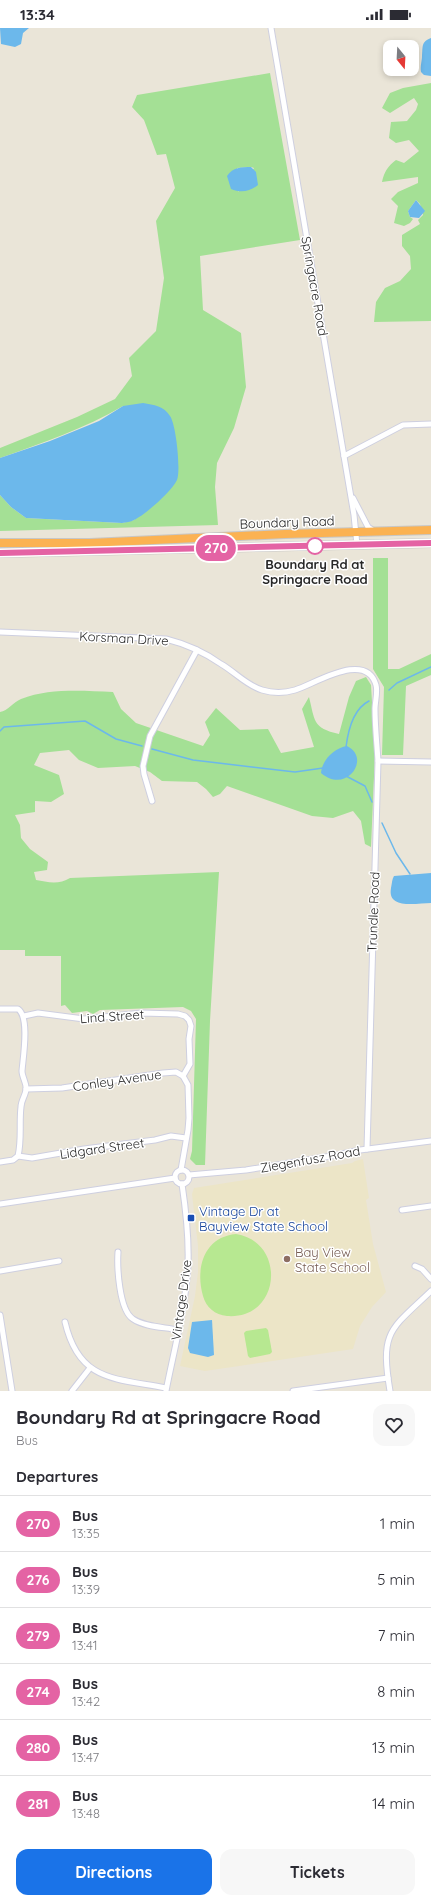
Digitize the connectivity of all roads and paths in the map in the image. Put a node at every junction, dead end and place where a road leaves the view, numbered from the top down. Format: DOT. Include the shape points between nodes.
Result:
graph roads {
  1 [pos="272,28"];
  2 [pos="431,424"];
  3 [pos="344,456"];
  4 [pos="350,492"];
  5 [pos="431,530"];
  6 [pos="374,531"];
  7 [pos="356,532"];
  8 [pos="0,542"];
  9 [pos="431,543"];
  10 [pos="357,545"];
  11 [pos="0,553"];
  12 [pos="0,632"];
  13 [pos="196,650"];
  14 [pos="372,677"];
  15 [pos="378,761"];
  16 [pos="431,762"];
  17 [pos="152,801"];
  18 [pos="0,1009"];
  19 [pos="24,1016"];
  20 [pos="183,1076"];
  21 [pos="26,1089"];
  22 [pos="186,1138"];
  23 [pos="431,1140"];
  24 [pos="366,1149"];
  25 [pos="18,1156"];
  26 [pos="0,1162"];
  27 [pos="181,1170"];
  28 [pos="189,1175"];
  29 [pos="175,1178"];
  30 [pos="182,1184"];
  31 [pos="0,1204"];
  32 [pos="431,1206"];
  33 [pos="402,1210"];
  34 [pos="118,1252"];
  35 [pos="59,1261"];
  36 [pos="415,1266"];
  37 [pos="0,1271"];
  38 [pos="431,1278"];
  39 [pos="431,1291"];
  40 [pos="0,1315"];
  41 [pos="65,1322"];
  42 [pos="178,1330"];
  43 [pos="90,1368"];
  44 [pos="388,1378"];
  45 [pos="166,1389"];
  46 [pos="328,1389"];
  47 [pos="12,1391"];
  48 [pos="72,1391"];
  49 [pos="293,1391"];
  50 [pos="390,1391"];
  1 -- 3 [label="street, Springacre Road"];
  2 -- 3 [label="street" via="403,425"];
  3 -- 4 [label="street, Springacre Road"];
  4 -- 6 [label="street" via="366,524"];
  4 -- 7 [label="street, Springacre Road"];
  5 -- 6 [label="highway, Boundary Road"];
  6 -- 7 [label="highway, Boundary Road"];
  7 -- 8 [label="highway, Boundary Road" via="90,543"];
  7 -- 10 [label="street, Springacre Road"];
  9 -- 10 [label="highway, Boundary Road"];
  10 -- 11 [label="highway, Boundary Road"];
  12 -- 13 [label="street, Korsman Drive" via="166,639"];
  13 -- 14 [label="street, Korsman Drive" via="222,664 249,684 262,690 280,693 295,690 339,671 365,671"];
  13 -- 17 [label="street" via="150,736 144,774"];
  14 -- 15 [label="street, Trundle Road" via="376,686"];
  15 -- 16 [label="street"];
  15 -- 24 [label="street, Trundle Road"];
  18 -- 19 [label="street" via="18,1009"];
  19 -- 20 [label="street, Lind Street" via="38,1013 84,1019 142,1013 185,1016 191,1026 190,1064"];
  19 -- 21 [label="street" via="22,1072"];
  20 -- 21 [label="street, Conley Avenue" via="176,1072 163,1073 62,1088"];
  20 -- 22 [label="street" via="188,1085 189,1118"];
  21 -- 25 [label="street" via="20,1109"];
  22 -- 25 [label="street, Lidgard Street" via="171,1136 32,1158"];
  22 -- 27 [label="street"];
  23 -- 24 [label="street, Ziegenfusz Road"];
  24 -- 28 [label="street, Ziegenfusz Road" via="246,1170"];
  25 -- 26 [label="street" via="13,1160"];
  27 -- 28 [label="street"];
  27 -- 29 [label="street" via="176,1173"];
  28 -- 30 [label="street" via="188,1181"];
  29 -- 30 [label="street"];
  29 -- 31 [label="street"];
  30 -- 42 [label="street, Vintage Drive" via="188,1235 188,1265"];
  32 -- 33 [label="street"];
  34 -- 42 [label="street" via="123,1304 127,1313 132,1319 140,1322"];
  35 -- 37 [label="street"];
  36 -- 38 [label="street"];
  39 -- 44 [label="street" via="390,1334 385,1355"];
  40 -- 47 [label="street"];
  41 -- 43 [label="street" via="70,1341"];
  42 -- 45 [label="street, Vintage Drive"];
  43 -- 45 [label="street" via="109,1377"];
  43 -- 48 [label="street"];
  44 -- 46 [label="street"];
  44 -- 50 [label="street"];
  46 -- 49 [label="street"];
}
